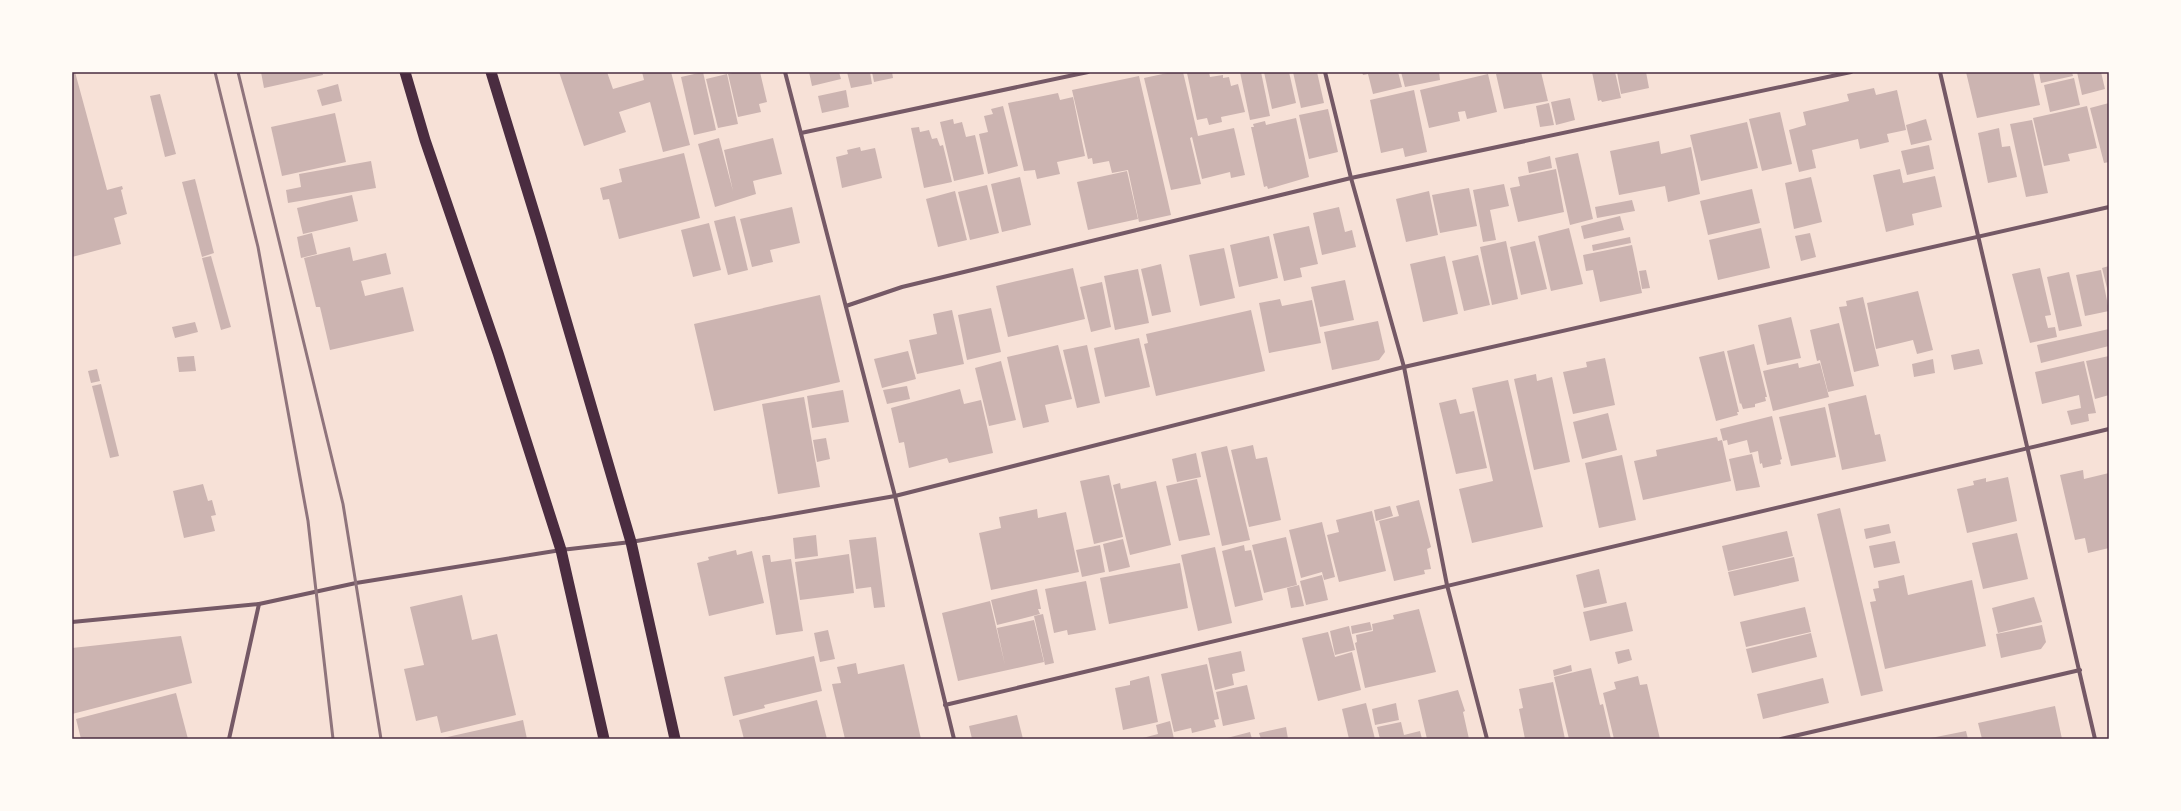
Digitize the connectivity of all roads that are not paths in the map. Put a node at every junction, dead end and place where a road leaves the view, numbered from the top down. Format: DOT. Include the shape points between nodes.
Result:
graph roads {
  1 [pos="405,72"];
  2 [pos="491,72"];
  3 [pos="785,72"];
  4 [pos="1088,72"];
  5 [pos="1325,72"];
  6 [pos="1851,72"];
  7 [pos="1940,72"];
  8 [pos="801,133"];
  9 [pos="1351,178"];
  10 [pos="2109,207"];
  11 [pos="1980,238"];
  12 [pos="846,306"];
  13 [pos="1404,367"];
  14 [pos="2109,429"];
  15 [pos="2028,448"];
  16 [pos="896,496"];
  17 [pos="632,542"];
  18 [pos="561,550"];
  19 [pos="1447,585"];
  20 [pos="259,604"];
  21 [pos="72,622"];
  22 [pos="2080,670"];
  23 [pos="945,704"];
  24 [pos="229,739"];
  25 [pos="604,739"];
  26 [pos="675,739"];
  27 [pos="954,739"];
  28 [pos="1486,739"];
  29 [pos="1781,739"];
  30 [pos="2095,739"];
  1 -- 18 [label="highway" via="425,140 498,353"];
  2 -- 17 [label="highway"];
  3 -- 8 [label="street"];
  4 -- 8 [label="street"];
  5 -- 9 [label="street"];
  6 -- 9 [label="street"];
  7 -- 11 [label="street"];
  8 -- 12 [label="street"];
  9 -- 12 [label="street" via="902,287"];
  9 -- 13 [label="street"];
  10 -- 11 [label="street"];
  11 -- 13 [label="street"];
  11 -- 15 [label="street"];
  12 -- 16 [label="street"];
  13 -- 16 [label="street"];
  13 -- 19 [label="street"];
  14 -- 15 [label="street"];
  15 -- 19 [label="street"];
  15 -- 22 [label="street"];
  16 -- 17 [label="street"];
  16 -- 23 [label="street"];
  17 -- 18 [label="street"];
  17 -- 26 [label="highway"];
  18 -- 20 [label="street" via="356,583"];
  18 -- 25 [label="highway"];
  19 -- 23 [label="street"];
  19 -- 28 [label="street"];
  20 -- 21 [label="street"];
  20 -- 24 [label="street"];
  22 -- 29 [label="street"];
  22 -- 30 [label="street"];
  23 -- 27 [label="street"];
}
